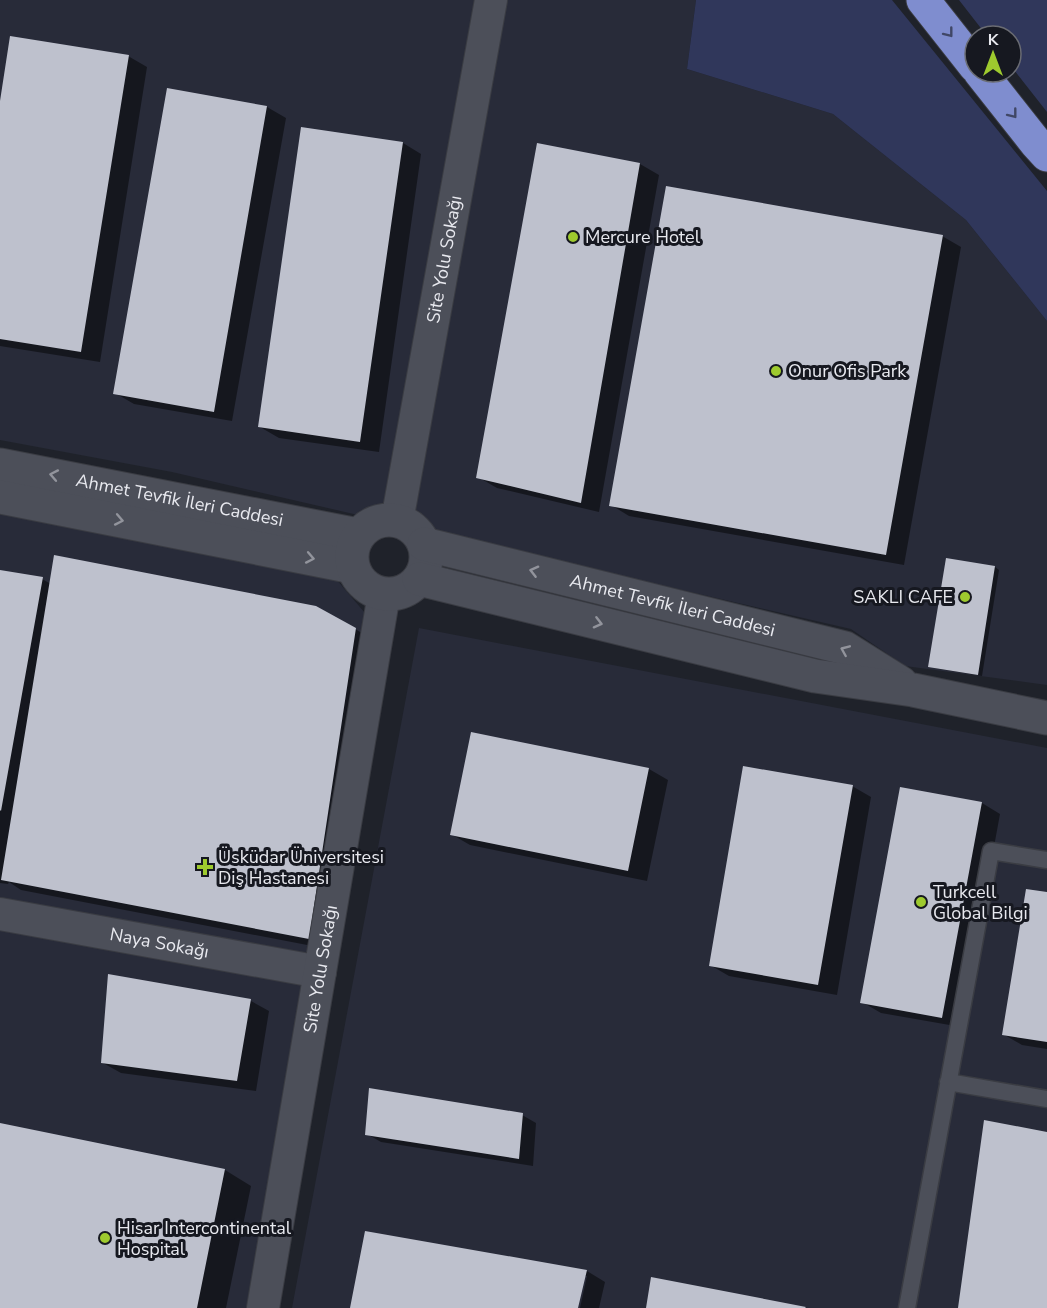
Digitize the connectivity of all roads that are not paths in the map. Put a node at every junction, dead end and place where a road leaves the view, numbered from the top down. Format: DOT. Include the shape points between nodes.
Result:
graph roads {
  1 [pos="491,0"];
  2 [pos="923,0"];
  3 [pos="963,51"];
  4 [pos="989,84"];
  5 [pos="1047,154"];
  6 [pos="0,465"];
  7 [pos="0,497"];
  8 [pos="397,521"];
  9 [pos="358,535"];
  10 [pos="424,544"];
  11 [pos="353,567"];
  12 [pos="419,579"];
  13 [pos="384,594"];
  14 [pos="913,690"];
  15 [pos="1047,718"];
  16 [pos="1047,860"];
  17 [pos="0,914"];
  18 [pos="320,972"];
  19 [pos="948,1082"];
  20 [pos="1047,1099"];
  21 [pos="263,1308"];
  22 [pos="907,1308"];
  1 -- 8 [label="street, Site Yolu Sokağı"];
  2 -- 3 [label="highway, one-way"];
  4 -- 5 [label="highway, one-way"];
  9 -- 6 [label="street, Ahmet Tevfik İleri Caddesi, one-way"];
  7 -- 11 [label="street, Ahmet Tevfik İleri Caddesi, one-way"];
  8 -- 9 [label="street" via="376,522"];
  8 -- 10 [label="street" via="418,534"];
  9 -- 11 [label="street" via="351,556"];
  10 -- 12 [label="street" via="426,556"];
  14 -- 10 [label="street, Ahmet Tevfik İleri Caddesi, one-way" via="845,648"];
  11 -- 13 [label="street" via="364,585"];
  12 -- 13 [label="street" via="403,591"];
  12 -- 14 [label="street, Ahmet Tevfik İleri Caddesi, one-way" via="815,676"];
  13 -- 18 [label="street, Site Yolu Sokağı"];
  14 -- 15 [label="street, Ahmet Tevfik İleri Caddesi"];
  16 -- 19 [label="lane" via="991,850"];
  17 -- 18 [label="street, Naya Sokağı"];
  18 -- 21 [label="street, Site Yolu Sokağı"];
  19 -- 20 [label="lane"];
  19 -- 22 [label="lane"];
}
